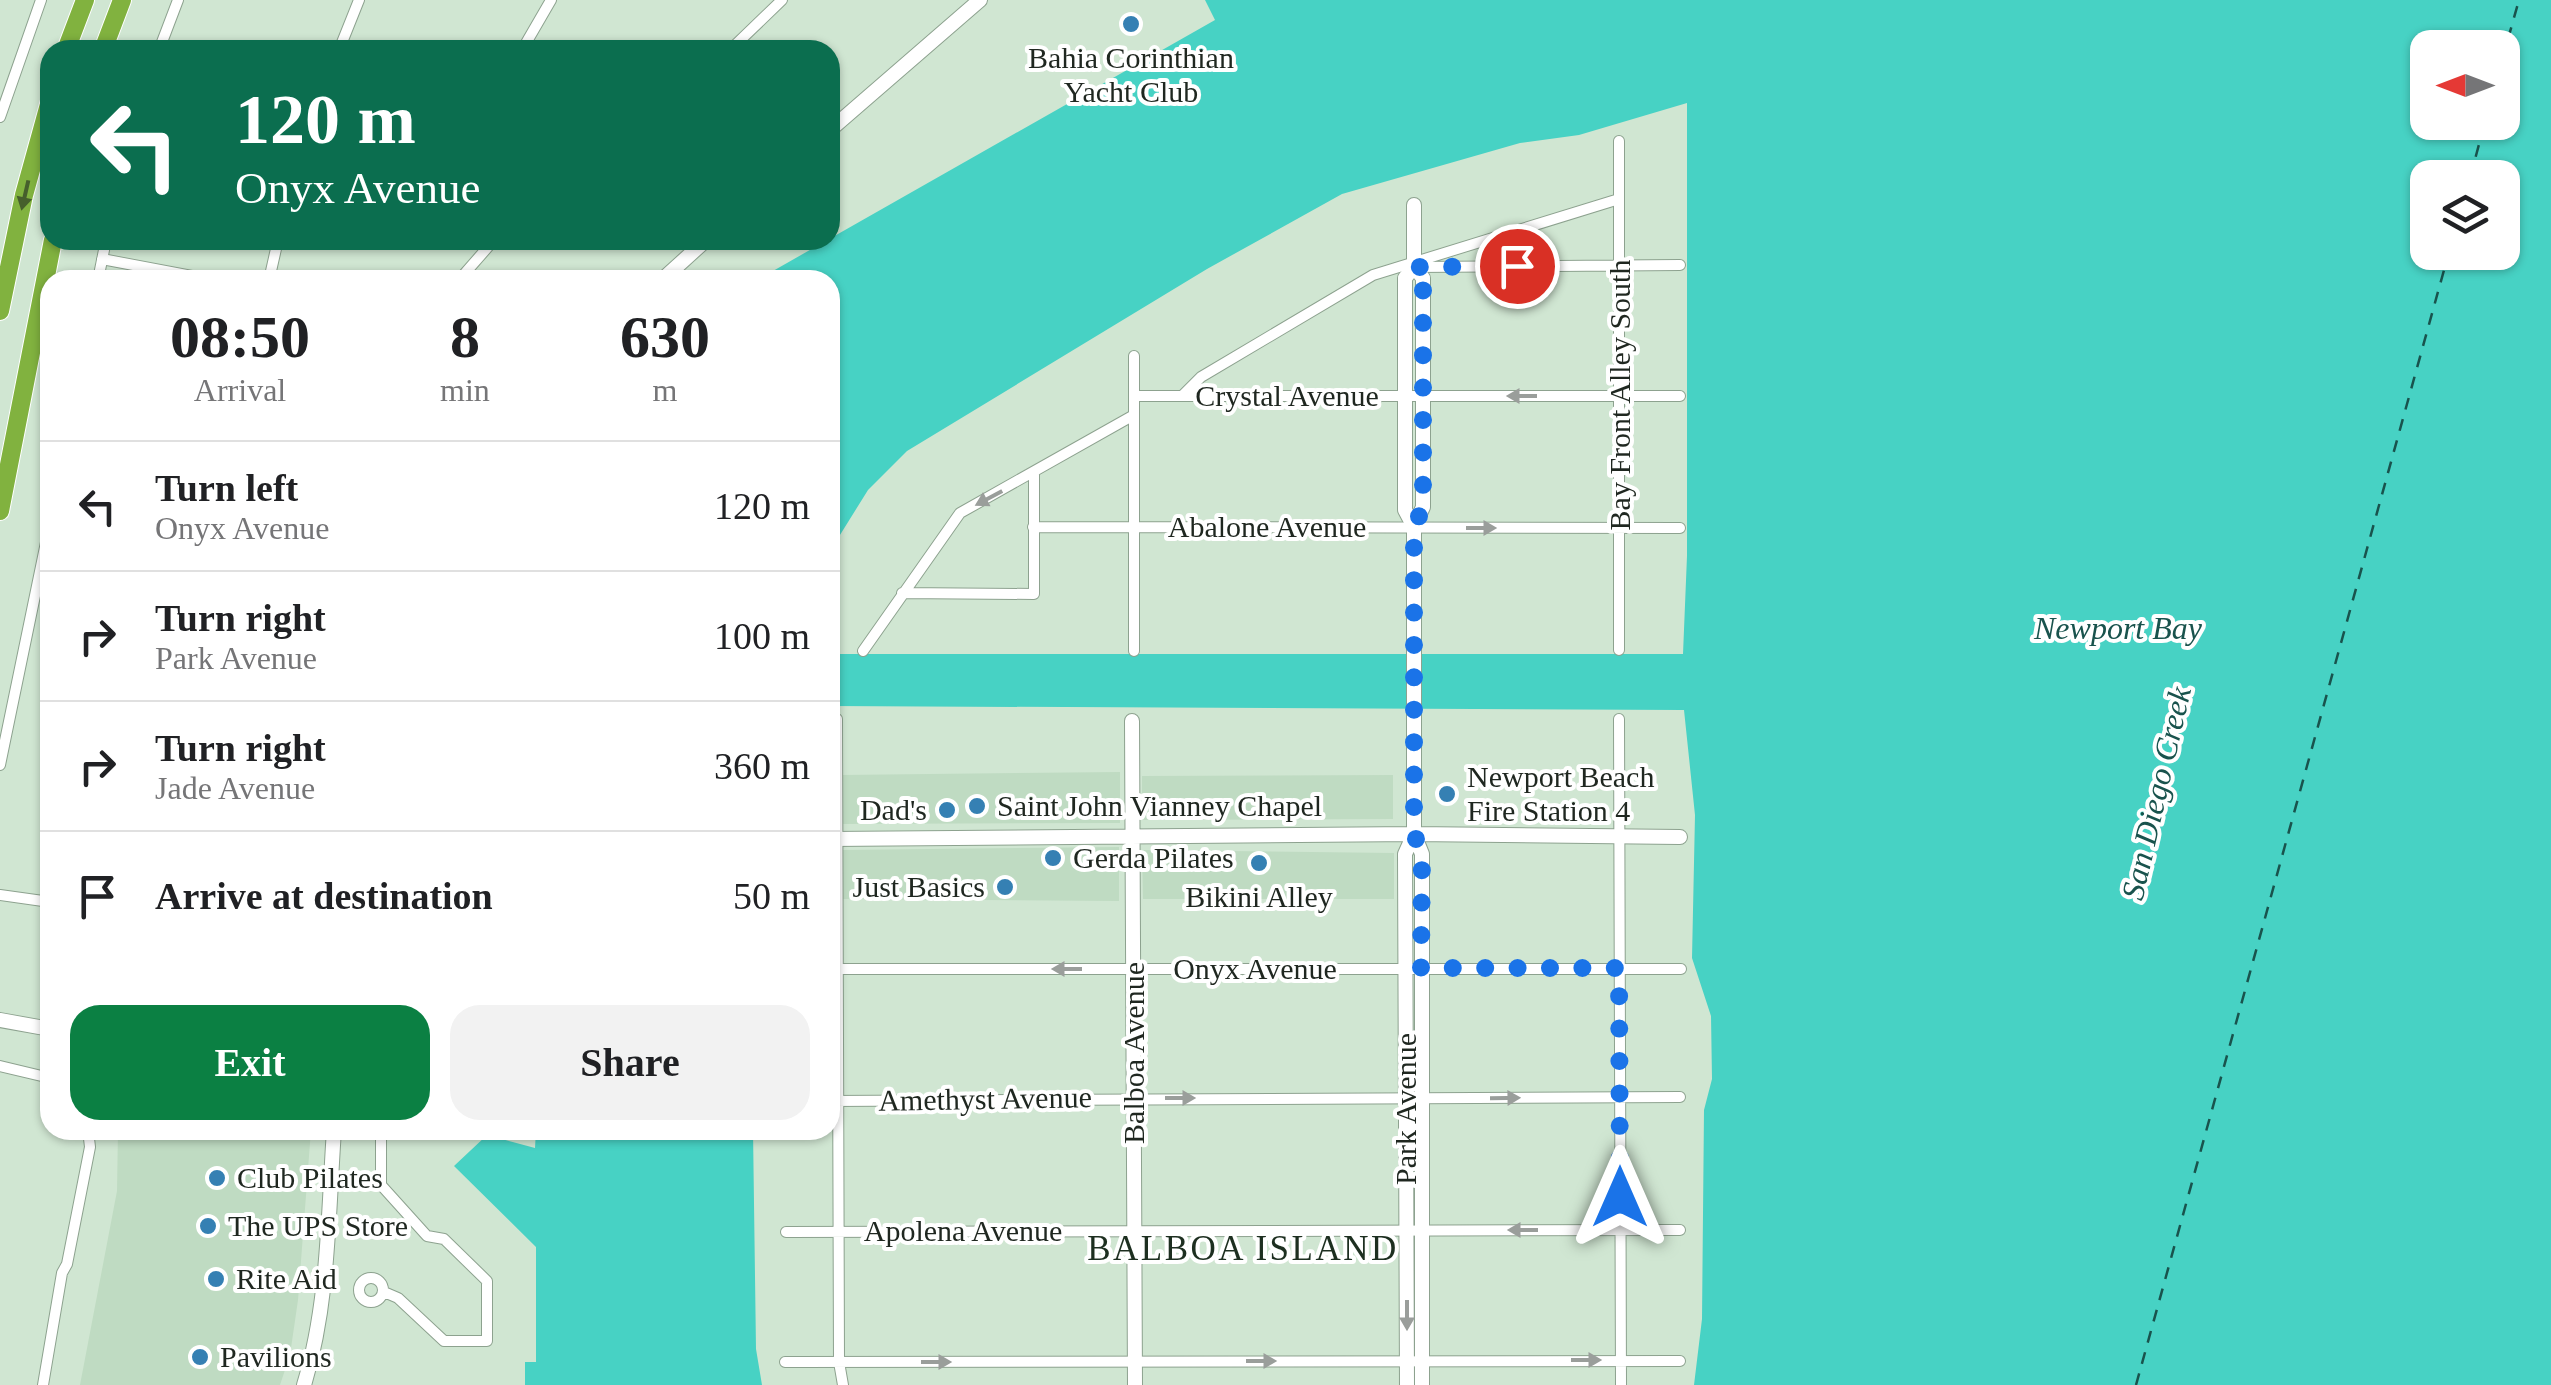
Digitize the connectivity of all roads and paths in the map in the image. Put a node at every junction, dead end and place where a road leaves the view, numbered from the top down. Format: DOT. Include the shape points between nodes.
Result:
graph roads {
  1 [pos="85,0"];
  2 [pos="122,0"];
  3 [pos="178,0"];
  4 [pos="359,0"];
  5 [pos="551,0"];
  6 [pos="782,0"];
  7 [pos="980,0"];
  8 [pos="36,2"];
  9 [pos="70,40"];
  10 [pos="107,40"];
  11 [pos="163,40"];
  12 [pos="343,40"];
  13 [pos="528,40"];
  14 [pos="740,40"];
  15 [pos="0,117"];
  16 [pos="840,121"];
  17 [pos="40,137"];
  18 [pos="1619,141"];
  19 [pos="1619,199"];
  20 [pos="1414,205"];
  21 [pos="104,250"];
  22 [pos="485,250"];
  23 [pos="695,250"];
  24 [pos="102,258"];
  25 [pos="1414,264"];
  26 [pos="1619,265"];
  27 [pos="1680,265"];
  28 [pos="100,270"];
  29 [pos="163,270"];
  30 [pos="468,270"];
  31 [pos="673,270"];
  32 [pos="40,303"];
  33 [pos="0,311"];
  34 [pos="1134,356"];
  35 [pos="1405,395"];
  36 [pos="1424,395"];
  37 [pos="1134,396"];
  38 [pos="1182,396"];
  39 [pos="1620,396"];
  40 [pos="1680,396"];
  41 [pos="1134,416"];
  42 [pos="1034,474"];
  43 [pos="0,511"];
  44 [pos="1033,527"];
  45 [pos="1134,527"];
  46 [pos="1414,528"];
  47 [pos="1620,528"];
  48 [pos="1680,528"];
  49 [pos="40,571"];
  50 [pos="37,586"];
  51 [pos="40,587"];
  52 [pos="902,593"];
  53 [pos="1619,650"];
  54 [pos="1134,651"];
  55 [pos="862,652"];
  56 [pos="1619,719"];
  57 [pos="1132,721"];
  58 [pos="0,766"];
  59 [pos="1414,834"];
  60 [pos="1619,834"];
  61 [pos="1680,836"];
  62 [pos="1134,837"];
  63 [pos="840,839"];
  64 [pos="0,895"];
  65 [pos="40,901"];
  66 [pos="1619,968"];
  67 [pos="1681,968"];
  68 [pos="840,969"];
  69 [pos="1134,969"];
  70 [pos="1413,969"];
  71 [pos="0,1020"];
  72 [pos="40,1026"];
  73 [pos="0,1066"];
  74 [pos="40,1076"];
  75 [pos="1134,1097"];
  76 [pos="1620,1097"];
  77 [pos="1680,1097"];
  78 [pos="1414,1099"];
  79 [pos="840,1101"];
  80 [pos="89,1140"];
  81 [pos="333,1140"];
  82 [pos="381,1140"];
  83 [pos="835,1140"];
  84 [pos="1414,1229"];
  85 [pos="1621,1230"];
  86 [pos="1680,1230"];
  87 [pos="838,1231"];
  88 [pos="786,1232"];
  89 [pos="1135,1232"];
  90 [pos="384,1292"];
  91 [pos="1414,1360"];
  92 [pos="1621,1360"];
  93 [pos="1680,1361"];
  94 [pos="785,1362"];
  95 [pos="838,1362"];
  96 [pos="1135,1362"];
  97 [pos="43,1385"];
  98 [pos="304,1385"];
  99 [pos="843,1385"];
  100 [pos="1135,1385"];
  101 [pos="1407,1385"];
  102 [pos="1422,1385"];
  103 [pos="1621,1385"];
  1 -- 9 [label="highway"];
  2 -- 10 [label="highway"];
  3 -- 11 [label="street"];
  4 -- 12 [label="street"];
  5 -- 13 [label="street"];
  6 -- 14 [label="street"];
  7 -- 16 [label="street"];
  8 -- 15 [label="street"];
  17 -- 33 [label="highway, one-way"];
  18 -- 19 [label="street, Bay Front Alley South"];
  19 -- 25 [label="street"];
  19 -- 26 [label="street, Bay Front Alley South"];
  20 -- 25 [label="street, Park Avenue"];
  21 -- 24 [label="street"];
  22 -- 30 [label="street"];
  23 -- 31 [label="street"];
  24 -- 28 [label="street"];
  24 -- 29 [label="street"];
  25 -- 26 [label="street"];
  25 -- 35 [label="street, Park Avenue" via="1404,278"];
  25 -- 36 [label="street, Park Avenue" via="1423,278"];
  25 -- 38 [label="street" via="1374,275 1201,377"];
  26 -- 27 [label="street"];
  26 -- 39 [label="street, Bay Front Alley South"];
  32 -- 43 [label="highway"];
  34 -- 37 [label="street"];
  35 -- 36 [label="street, Crystal Avenue"];
  35 -- 38 [label="street, Crystal Avenue"];
  35 -- 46 [label="street, Park Avenue" via="1404,510"];
  39 -- 36 [label="street, Crystal Avenue, one-way"];
  36 -- 46 [label="street, Park Avenue" via="1423,507"];
  37 -- 38 [label="street, Crystal Avenue"];
  37 -- 41 [label="street"];
  39 -- 40 [label="street, Crystal Avenue"];
  39 -- 47 [label="street, Bay Front Alley South"];
  41 -- 42 [label="street"];
  41 -- 45 [label="street"];
  42 -- 44 [label="street"];
  42 -- 52 [label="street, one-way" via="960,513"];
  44 -- 45 [label="street, Abalone Avenue"];
  44 -- 52 [label="street" via="1034,594"];
  45 -- 46 [label="street, Abalone Avenue"];
  45 -- 54 [label="street"];
  46 -- 47 [label="street, Abalone Avenue, one-way"];
  46 -- 59 [label="street, Park Avenue"];
  47 -- 48 [label="street, Abalone Avenue"];
  47 -- 53 [label="street, Bay Front Alley South"];
  49 -- 50 [label="street"];
  50 -- 51 [label="street"];
  50 -- 58 [label="street"];
  52 -- 55 [label="street"];
  56 -- 60 [label="street"];
  57 -- 62 [label="street, Balboa Avenue"];
  59 -- 60 [label="street"];
  59 -- 62 [label="street"];
  59 -- 70 [label="street, Park Avenue" via="1406,854"];
  60 -- 61 [label="street"];
  60 -- 66 [label="street"];
  62 -- 63 [label="street"];
  62 -- 69 [label="street, Balboa Avenue"];
  64 -- 65 [label="street"];
  66 -- 67 [label="street, Onyx Avenue"];
  66 -- 70 [label="street, Onyx Avenue"];
  66 -- 76 [label="street"];
  69 -- 68 [label="street, Onyx Avenue, one-way"];
  69 -- 70 [label="street, Onyx Avenue"];
  69 -- 75 [label="street, Balboa Avenue"];
  70 -- 78 [label="street, Park Avenue"];
  71 -- 72 [label="street"];
  73 -- 74 [label="street"];
  75 -- 78 [label="street, Amethyst Avenue, one-way"];
  75 -- 79 [label="street, Amethyst Avenue"];
  75 -- 89 [label="street, Balboa Avenue"];
  76 -- 77 [label="street, Amethyst Avenue"];
  78 -- 76 [label="street, Amethyst Avenue, one-way"];
  76 -- 85 [label="street"];
  78 -- 84 [label="street, Park Avenue"];
  80 -- 97 [label="street"];
  81 -- 98 [label="street" via="324,1287"];
  82 -- 90 [label="street" via="381,1185 427,1236 444,1239 487,1281 487,1342 444,1342"];
  83 -- 87 [label="street"];
  85 -- 84 [label="street, Apolena Avenue, one-way"];
  84 -- 89 [label="street, Apolena Avenue"];
  84 -- 91 [label="street, Park Avenue"];
  85 -- 86 [label="street, Apolena Avenue"];
  85 -- 92 [label="street"];
  87 -- 88 [label="street, Apolena Avenue"];
  87 -- 89 [label="street, Apolena Avenue"];
  87 -- 95 [label="street"];
  89 -- 96 [label="street, Balboa Avenue"];
  91 -- 92 [label="street, one-way"];
  96 -- 91 [label="street, one-way"];
  91 -- 101 [label="street, Park Avenue"];
  91 -- 102 [label="street, Park Avenue"];
  92 -- 93 [label="street"];
  92 -- 103 [label="street"];
  94 -- 95 [label="street"];
  95 -- 96 [label="street, one-way"];
  95 -- 99 [label="street"];
  96 -- 100 [label="street, Balboa Avenue"];
}
